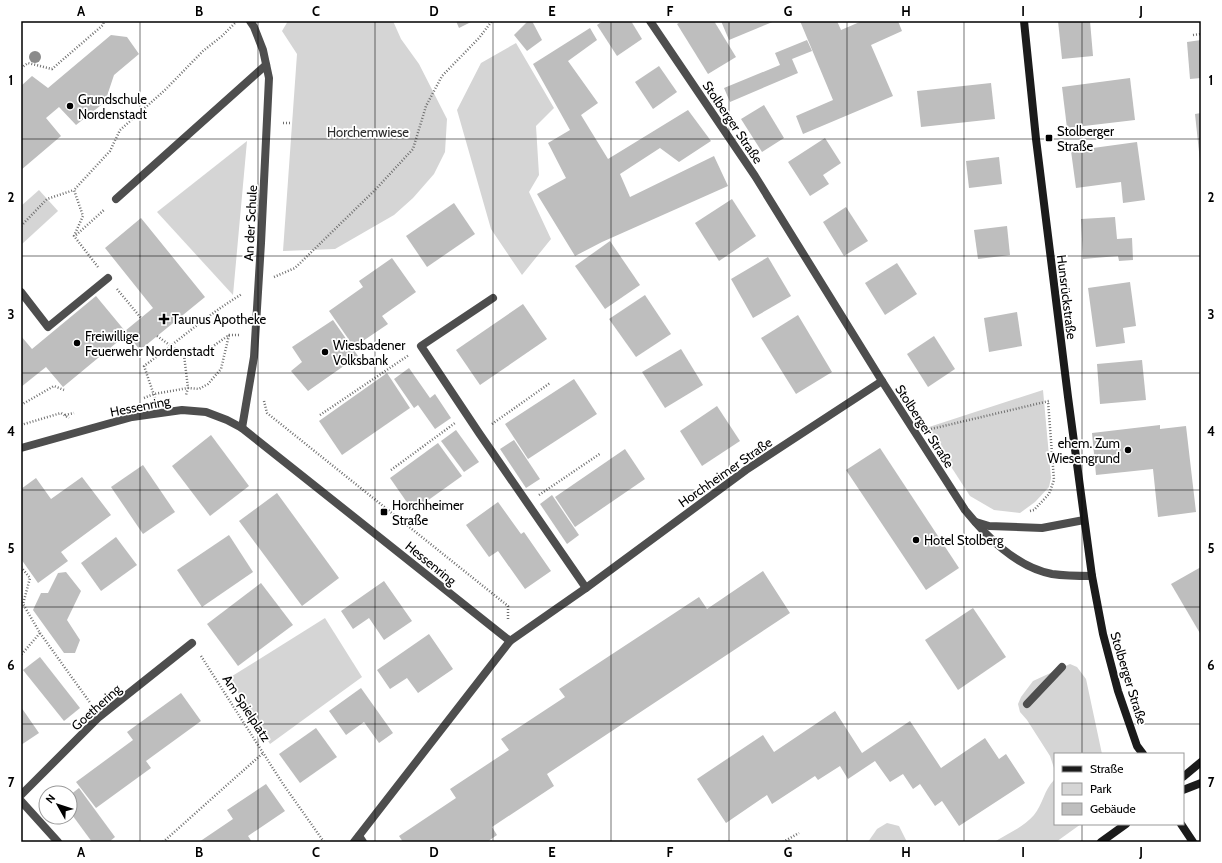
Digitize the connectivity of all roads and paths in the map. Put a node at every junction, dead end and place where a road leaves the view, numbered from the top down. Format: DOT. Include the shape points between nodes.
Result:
graph roads {
  1 [pos="104,21"];
  2 [pos="236,21"];
  3 [pos="250,21"];
  4 [pos="492,21"];
  5 [pos="650,21"];
  6 [pos="1024,21"];
  7 [pos="1201,34"];
  8 [pos="1193,35"];
  9 [pos="266,65"];
  10 [pos="21,68"];
  11 [pos="74,190"];
  12 [pos="116,199"];
  13 [pos="21,226"];
  14 [pos="74,236"];
  15 [pos="108,278"];
  16 [pos="258,284"];
  17 [pos="21,292"];
  18 [pos="119,292"];
  19 [pos="493,298"];
  20 [pos="141,318"];
  21 [pos="256,334"];
  22 [pos="230,335"];
  23 [pos="157,336"];
  24 [pos="171,346"];
  25 [pos="421,346"];
  26 [pos="184,355"];
  27 [pos="882,381"];
  28 [pos="550,383"];
  29 [pos="188,388"];
  30 [pos="64,390"];
  31 [pos="154,394"];
  32 [pos="264,395"];
  33 [pos="1068,397"];
  34 [pos="140,399"];
  35 [pos="1048,401"];
  36 [pos="21,405"];
  37 [pos="74,413"];
  38 [pos="161,413"];
  39 [pos="65,415"];
  40 [pos="320,415"];
  41 [pos="466,415"];
  42 [pos="73,421"];
  43 [pos="21,425"];
  44 [pos="242,428"];
  45 [pos="479,433"];
  46 [pos="916,435"];
  47 [pos="21,448"];
  48 [pos="600,453"];
  49 [pos="391,470"];
  50 [pos="528,503"];
  51 [pos="1024,513"];
  52 [pos="1084,520"];
  53 [pos="974,521"];
  54 [pos="21,567"];
  55 [pos="1092,576"];
  56 [pos="586,588"];
  57 [pos="40,633"];
  58 [pos="510,641"];
  59 [pos="192,643"];
  60 [pos="21,655"];
  61 [pos="1062,667"];
  62 [pos="1027,704"];
  63 [pos="99,717"];
  64 [pos="263,753"];
  65 [pos="1142,753"];
  66 [pos="1201,762"];
  67 [pos="1184,776"];
  68 [pos="1201,783"];
  69 [pos="1184,790"];
  70 [pos="21,795"];
  71 [pos="21,801"];
  72 [pos="1125,825"];
  73 [pos="1182,825"];
  74 [pos="799,833"];
  75 [pos="358,840"];
  76 [pos="58,842"];
  77 [pos="163,842"];
  78 [pos="324,842"];
  79 [pos="783,842"];
  80 [pos="1101,842"];
  81 [pos="1192,842"];
  1 -- 10 [label="path" via="103,25 52,69 28,63"];
  2 -- 11 [label="path" via="120,130 110,151"];
  3 -- 9 [label="street, An der Schule" via="263,50"];
  4 -- 16 [label="path" via="442,76 426,106 413,149 295,268"];
  5 -- 27 [label="street, Stolberger Straße" via="755,176"];
  6 -- 33 [label="main road, Hunsrückstraße"];
  7 -- 8 [label="path"];
  9 -- 12 [label="street"];
  9 -- 16 [label="street, An der Schule" via="269,78"];
  11 -- 13 [label="path" via="47,199"];
  11 -- 14 [label="path" via="83,216"];
  12 -- 14 [label="path"];
  14 -- 15 [label="path"];
  15 -- 17 [label="street" via="48,327"];
  16 -- 21 [label="street, An der Schule"];
  16 -- 24 [label="path" via="219,308"];
  18 -- 20 [label="path"];
  19 -- 25 [label="street"];
  21 -- 22 [label="path"];
  21 -- 44 [label="street, An der Schule"];
  22 -- 26 [label="path" via="202,354"];
  22 -- 29 [label="path" via="221,369 208,384 199,389"];
  23 -- 24 [label="path"];
  24 -- 26 [label="path"];
  24 -- 31 [label="path" via="144,366"];
  25 -- 40 [label="path"];
  25 -- 41 [label="street"];
  26 -- 29 [label="path"];
  27 -- 46 [label="street, Stolberger Straße"];
  27 -- 56 [label="street, Horchheimer Straße" via="746,470"];
  28 -- 45 [label="path"];
  29 -- 31 [label="path"];
  30 -- 36 [label="path" via="54,386"];
  31 -- 34 [label="path"];
  31 -- 38 [label="path"];
  32 -- 58 [label="path" via="267,413 508,606"];
  33 -- 35 [label="path"];
  33 -- 52 [label="main road, Hunsrückstraße"];
  35 -- 46 [label="path"];
  35 -- 51 [label="path" via="1054,480 1049,494 1034,510"];
  37 -- 39 [label="path"];
  38 -- 44 [label="street, Hessenring" via="182,410 206,412"];
  38 -- 47 [label="street, Hessenring" via="132,417"];
  39 -- 42 [label="path"];
  39 -- 43 [label="path" via="61,413"];
  41 -- 45 [label="street"];
  41 -- 49 [label="path"];
  44 -- 58 [label="street, Hessenring"];
  45 -- 50 [label="street"];
  46 -- 53 [label="street, Stolberger Straße"];
  48 -- 50 [label="path"];
  50 -- 56 [label="street"];
  52 -- 53 [label="street" via="1042,528 989,526"];
  52 -- 55 [label="main road, Hunsrückstraße"];
  53 -- 55 [label="street, Stolberger Straße" via="995,542 1032,568 1051,574"];
  54 -- 57 [label="path" via="30,578 23,604"];
  55 -- 65 [label="main road, Stolberger Straße" via="1103,634 1118,691 1137,746"];
  56 -- 58 [label="street, Horchheimer Straße"];
  57 -- 60 [label="path"];
  57 -- 63 [label="path"];
  58 -- 75 [label="street"];
  59 -- 63 [label="street, Goethering"];
  59 -- 64 [label="path, Am Spielplatz"];
  61 -- 62 [label="street"];
  63 -- 70 [label="street, Goethering"];
  64 -- 77 [label="path, Am Spielplatz"];
  64 -- 78 [label="path"];
  66 -- 67 [label="main road"];
  68 -- 69 [label="main road"];
  71 -- 76 [label="street"];
  72 -- 80 [label="main road"];
  73 -- 81 [label="main road"];
  74 -- 79 [label="path"];
}
